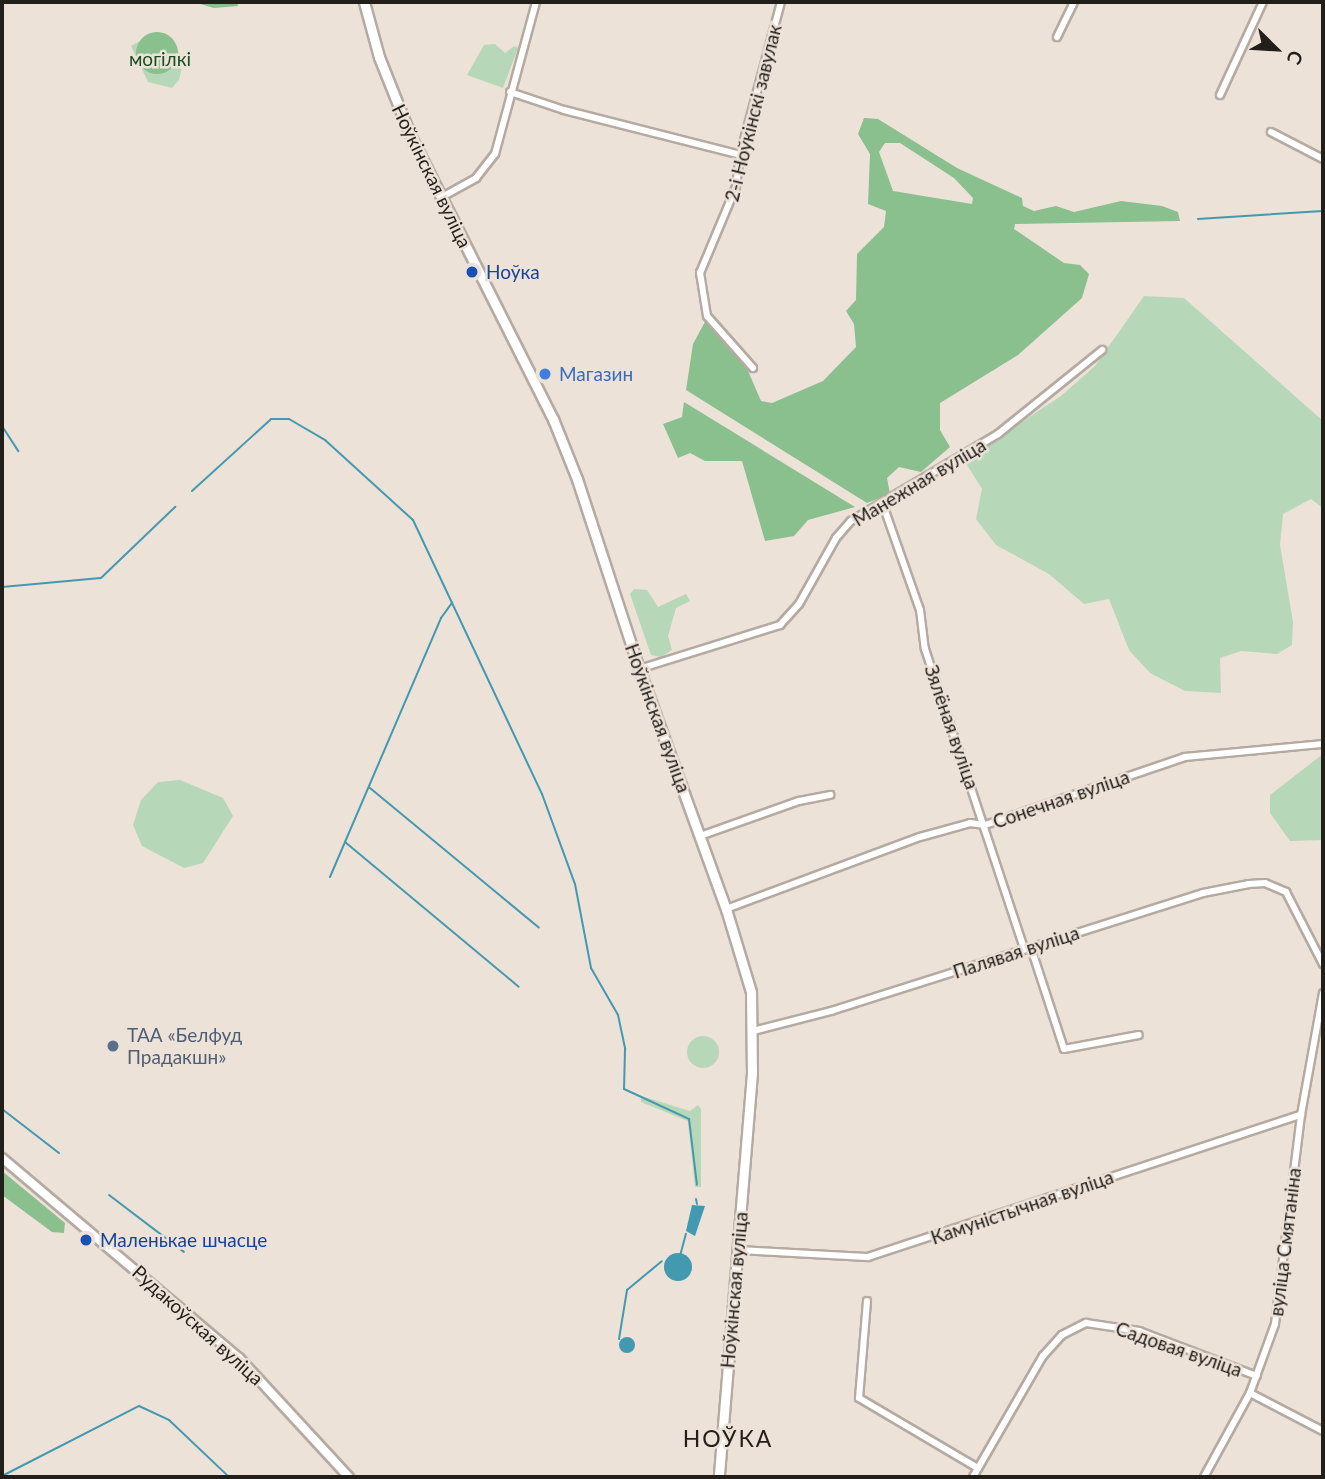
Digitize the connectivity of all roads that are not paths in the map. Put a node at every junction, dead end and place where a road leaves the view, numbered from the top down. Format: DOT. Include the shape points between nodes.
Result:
graph roads {
  1 [pos="364,2"];
  2 [pos="536,2"];
  3 [pos="781,2"];
  4 [pos="1074,2"];
  5 [pos="1263,2"];
  6 [pos="1058,37"];
  7 [pos="510,92"];
  8 [pos="1220,95"];
  9 [pos="1271,132"];
  10 [pos="740,155"];
  11 [pos="1323,159"];
  12 [pos="442,197"];
  13 [pos="1102,350"];
  14 [pos="753,368"];
  15 [pos="883,505"];
  16 [pos="639,669"];
  17 [pos="1323,744"];
  18 [pos="830,795"];
  19 [pos="985,825"];
  20 [pos="700,836"];
  21 [pos="726,909"];
  22 [pos="1311,937"];
  23 [pos="1323,942"];
  24 [pos="1028,948"];
  25 [pos="1323,964"];
  26 [pos="1323,993"];
  27 [pos="754,1031"];
  28 [pos="1139,1035"];
  29 [pos="1301,1115"];
  30 [pos="2,1158"];
  31 [pos="737,1250"];
  32 [pos="867,1301"];
  33 [pos="1257,1376"];
  34 [pos="1250,1393"];
  35 [pos="1323,1431"];
  36 [pos="978,1468"];
  37 [pos="349,1477"];
  38 [pos="719,1477"];
  39 [pos="973,1477"];
  40 [pos="1204,1477"];
  1 -- 12 [label="main road, Ноўкінская вуліца" via="394,99"];
  2 -- 7 [label="street"];
  3 -- 10 [label="street, 2-і Ноўкінскі завулак"];
  4 -- 6 [label="street"];
  5 -- 8 [label="street"];
  7 -- 10 [label="street"];
  7 -- 12 [label="street" via="490,162 477,178"];
  9 -- 11 [label="street"];
  10 -- 14 [label="street, 2-і Ноўкінскі завулак" via="736,187 701,273 700,292 707,316"];
  12 -- 16 [label="main road, Ноўкінская вуліца" via="553,419"];
  13 -- 15 [label="street, Манежная вуліца" via="998,434"];
  15 -- 16 [label="street, Манежная вуліца" via="851,521 836,538 799,604 780,625"];
  15 -- 19 [label="street, Зялёная вуліца" via="920,610 925,649"];
  16 -- 20 [label="main road, Ноўкінская вуліца"];
  17 -- 19 [label="street, Сонечная вуліца" via="1185,757"];
  18 -- 20 [label="street" via="763,812"];
  19 -- 21 [label="street, Сонечная вуліца" via="971,823 920,837"];
  19 -- 24 [label="street, Зялёная вуліца"];
  20 -- 21 [label="main road, Ноўкінская вуліца"];
  21 -- 27 [label="main road, Ноўкінская вуліца" via="751,992"];
  22 -- 23 [label="street"];
  22 -- 24 [label="street, Палявая вуліца" via="1291,899 1279,887 1265,883 1232,886"];
  22 -- 25 [label="street"];
  24 -- 27 [label="street, Палявая вуліца"];
  24 -- 28 [label="street, Зялёная вуліца" via="1063,1049"];
  26 -- 29 [label="street, вуліца Смятаніна"];
  27 -- 31 [label="main road, Ноўкінская вуліца"];
  29 -- 31 [label="street, Камуністычная вуліца" via="886,1253 828,1258"];
  29 -- 33 [label="street, вуліца Смятаніна" via="1278,1303"];
  30 -- 37 [label="street, Рудакоўская вуліца" via="239,1358"];
  31 -- 38 [label="main road, Ноўкінская вуліца"];
  32 -- 36 [label="street" via="859,1398"];
  33 -- 34 [label="street, вуліца Смятаніна"];
  33 -- 36 [label="street, Садовая вуліца" via="1139,1331 1086,1323 1062,1335 1043,1356"];
  34 -- 35 [label="street"];
  34 -- 40 [label="street, вуліца Смятаніна"];
  36 -- 39 [label="street, Садовая вуліца"];
}
